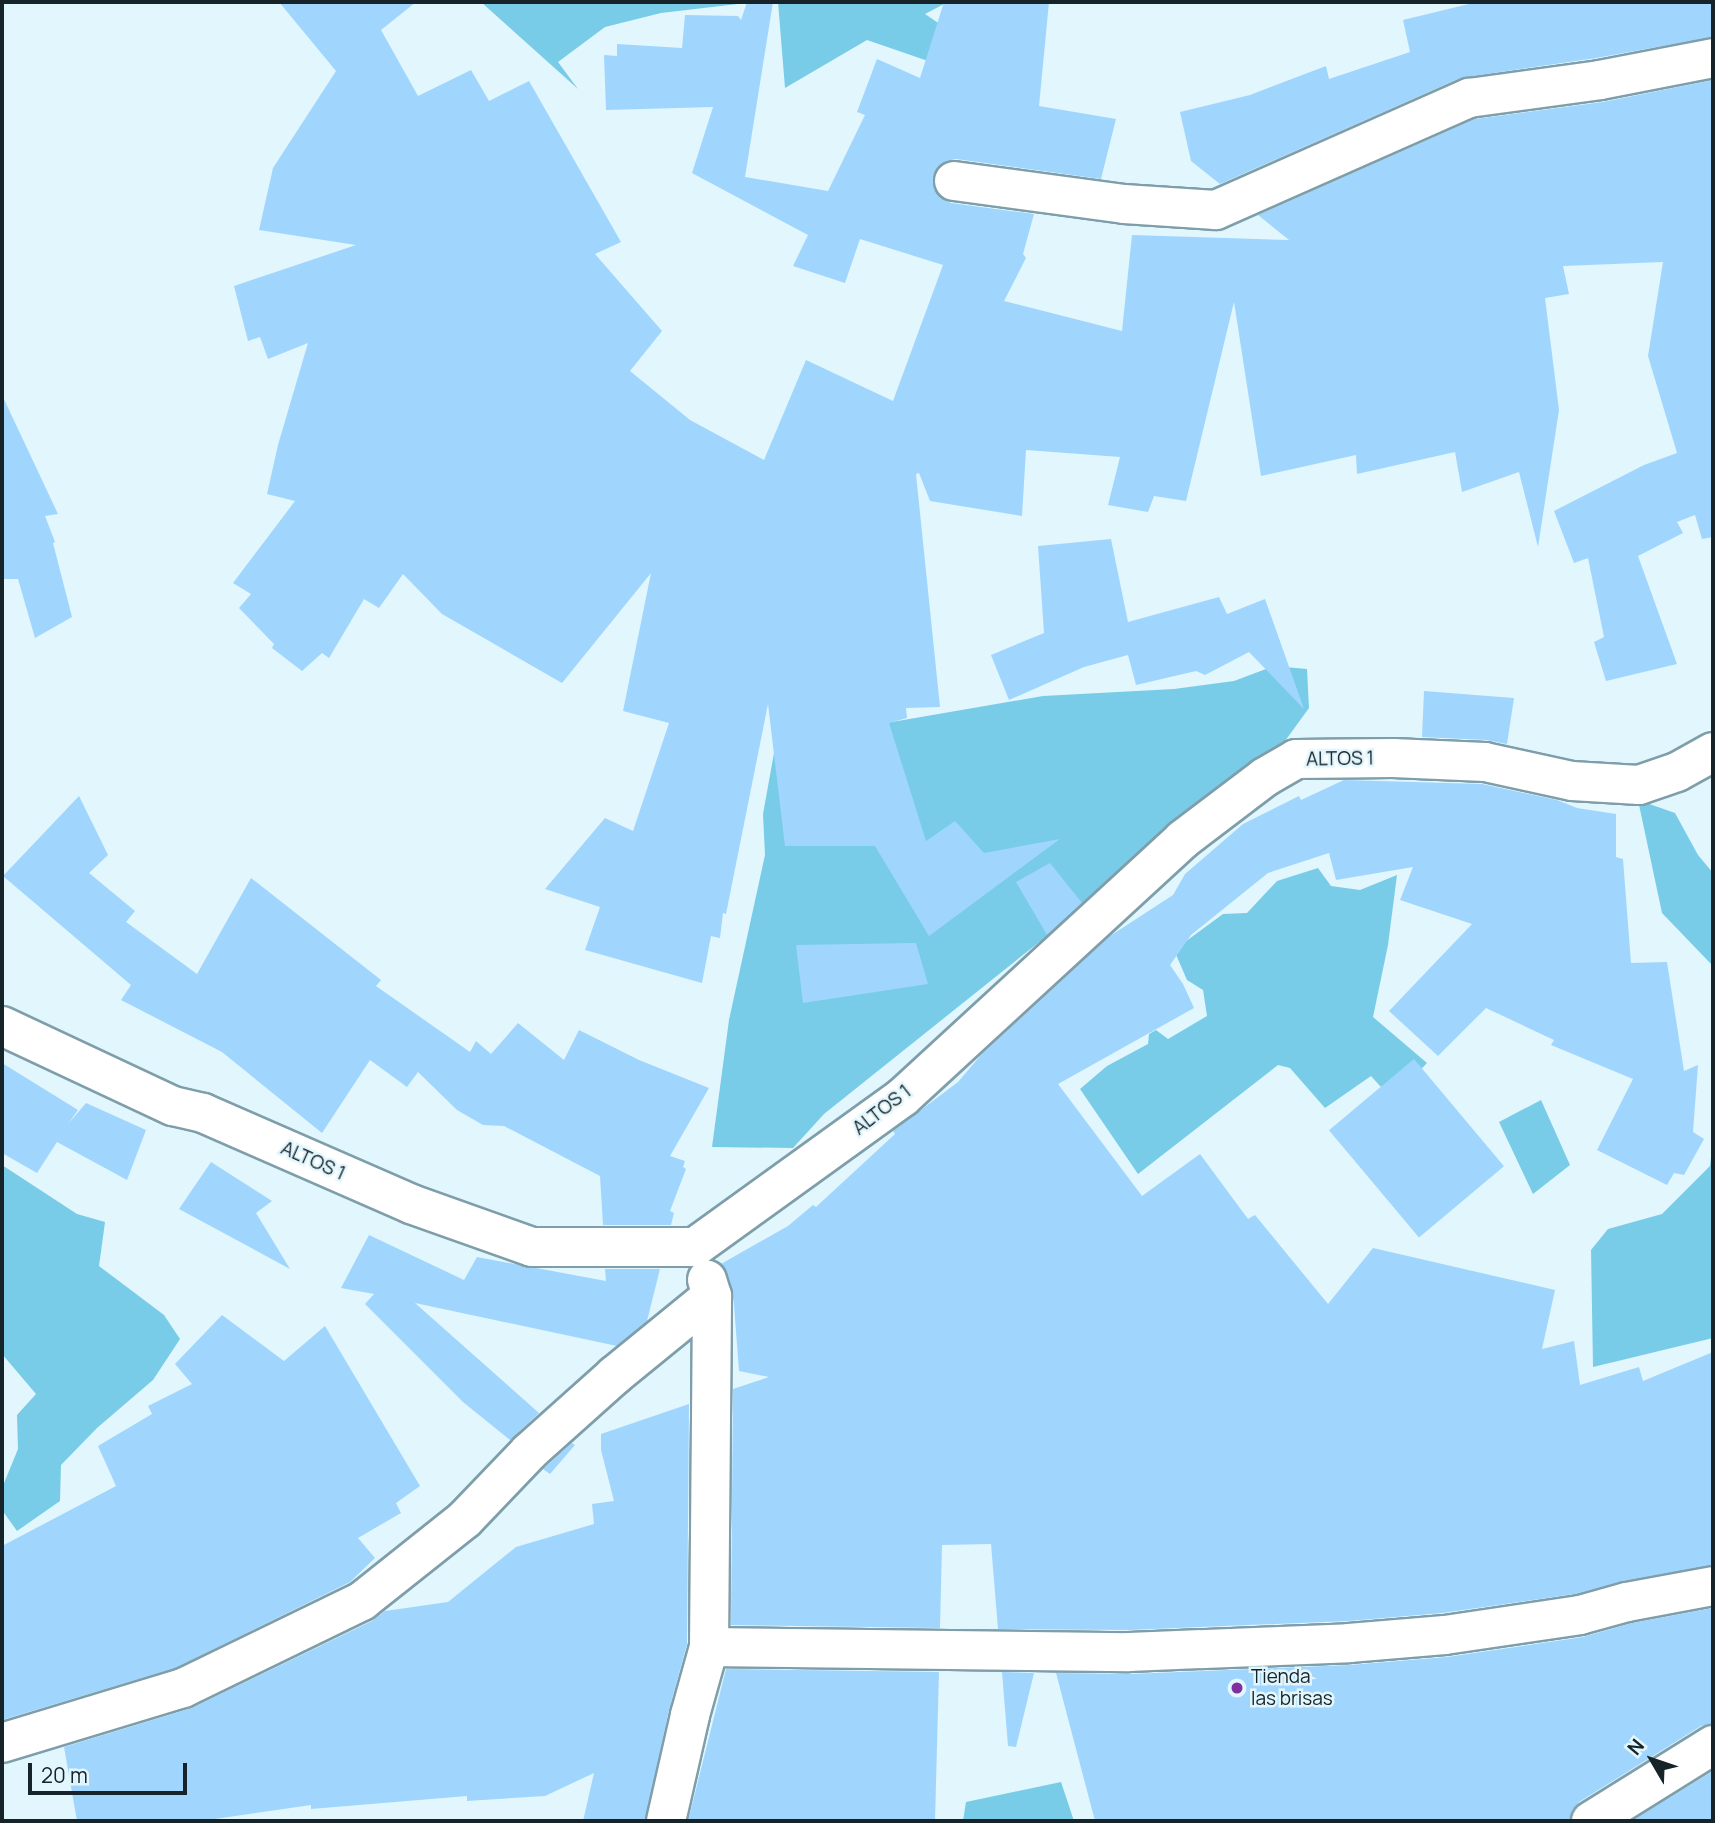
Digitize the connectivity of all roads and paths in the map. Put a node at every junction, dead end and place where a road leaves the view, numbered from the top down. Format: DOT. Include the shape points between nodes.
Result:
graph roads {
  1 [pos="1713,58"];
  2 [pos="954,181"];
  3 [pos="1713,752"];
  4 [pos="2,1026"];
  5 [pos="695,1247"];
  6 [pos="712,1296"];
  7 [pos="1713,1587"];
  8 [pos="709,1647"];
  9 [pos="2,1744"];
  10 [pos="1713,1745"];
  11 [pos="666,1821"];
  12 [pos="1591,1821"];
  1 -- 2 [label="street" via="1469,98 1216,210 1124,204"];
  3 -- 5 [label="street, ALTOS 1" via="1639,785 1572,781 1485,762 1296,759 1182,840 903,1097"];
  4 -- 5 [label="street, ALTOS 1" via="173,1106 203,1113 411,1204 532,1247"];
  5 -- 6 [label="street"];
  6 -- 8 [label="street"];
  6 -- 9 [label="street" via="529,1452 465,1519 362,1601 183,1688"];
  7 -- 8 [label="street" via="1567,1617 1446,1635 1349,1643 1129,1652"];
  8 -- 11 [label="street"];
  10 -- 12 [label="street"];
}
